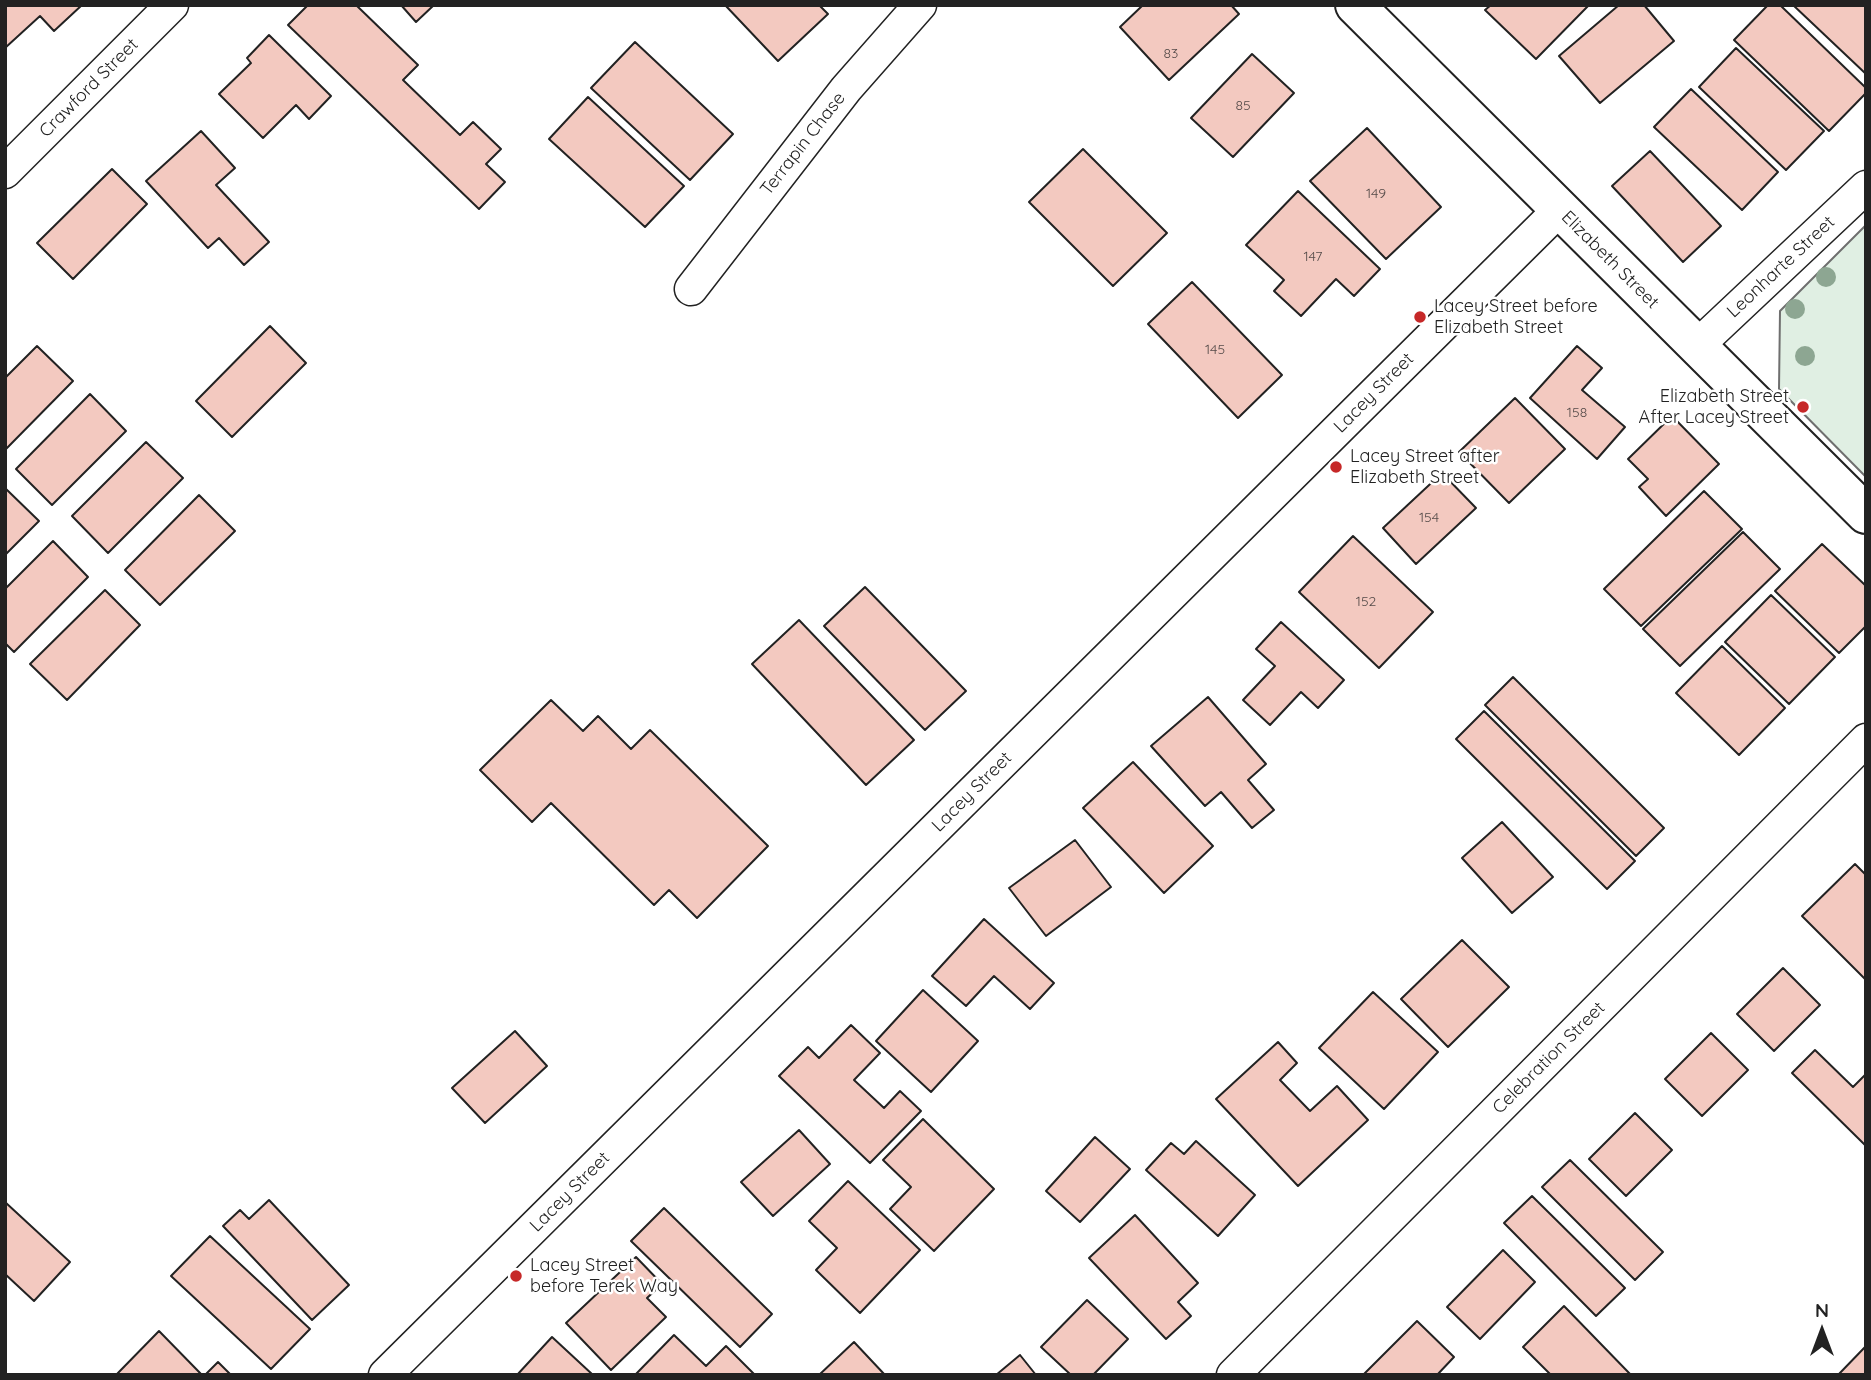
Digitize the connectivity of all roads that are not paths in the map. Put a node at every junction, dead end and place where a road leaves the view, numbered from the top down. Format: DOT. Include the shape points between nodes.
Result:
graph roads {
  1 [pos="172,5"];
  2 [pos="920,5"];
  3 [pos="1355,5"];
  4 [pos="5,172"];
  5 [pos="1866,187"];
  6 [pos="1559,209"];
  7 [pos="691,289"];
  8 [pos="1697,346"];
  9 [pos="1866,514"];
  10 [pos="1866,740"];
  11 [pos="385,1375"];
  12 [pos="1233,1375"];
  1 -- 4 [label="street, Crawford Street"];
  2 -- 7 [label="street, Terrapin Chase" via="846,89"];
  3 -- 6 [label="street, Elizabeth Street"];
  5 -- 8 [label="street, Leonharte Street"];
  6 -- 8 [label="street, Elizabeth Street"];
  6 -- 11 [label="street, Lacey Street"];
  8 -- 9 [label="street, Elizabeth Street"];
  10 -- 12 [label="street, Celebration Street"];
}
